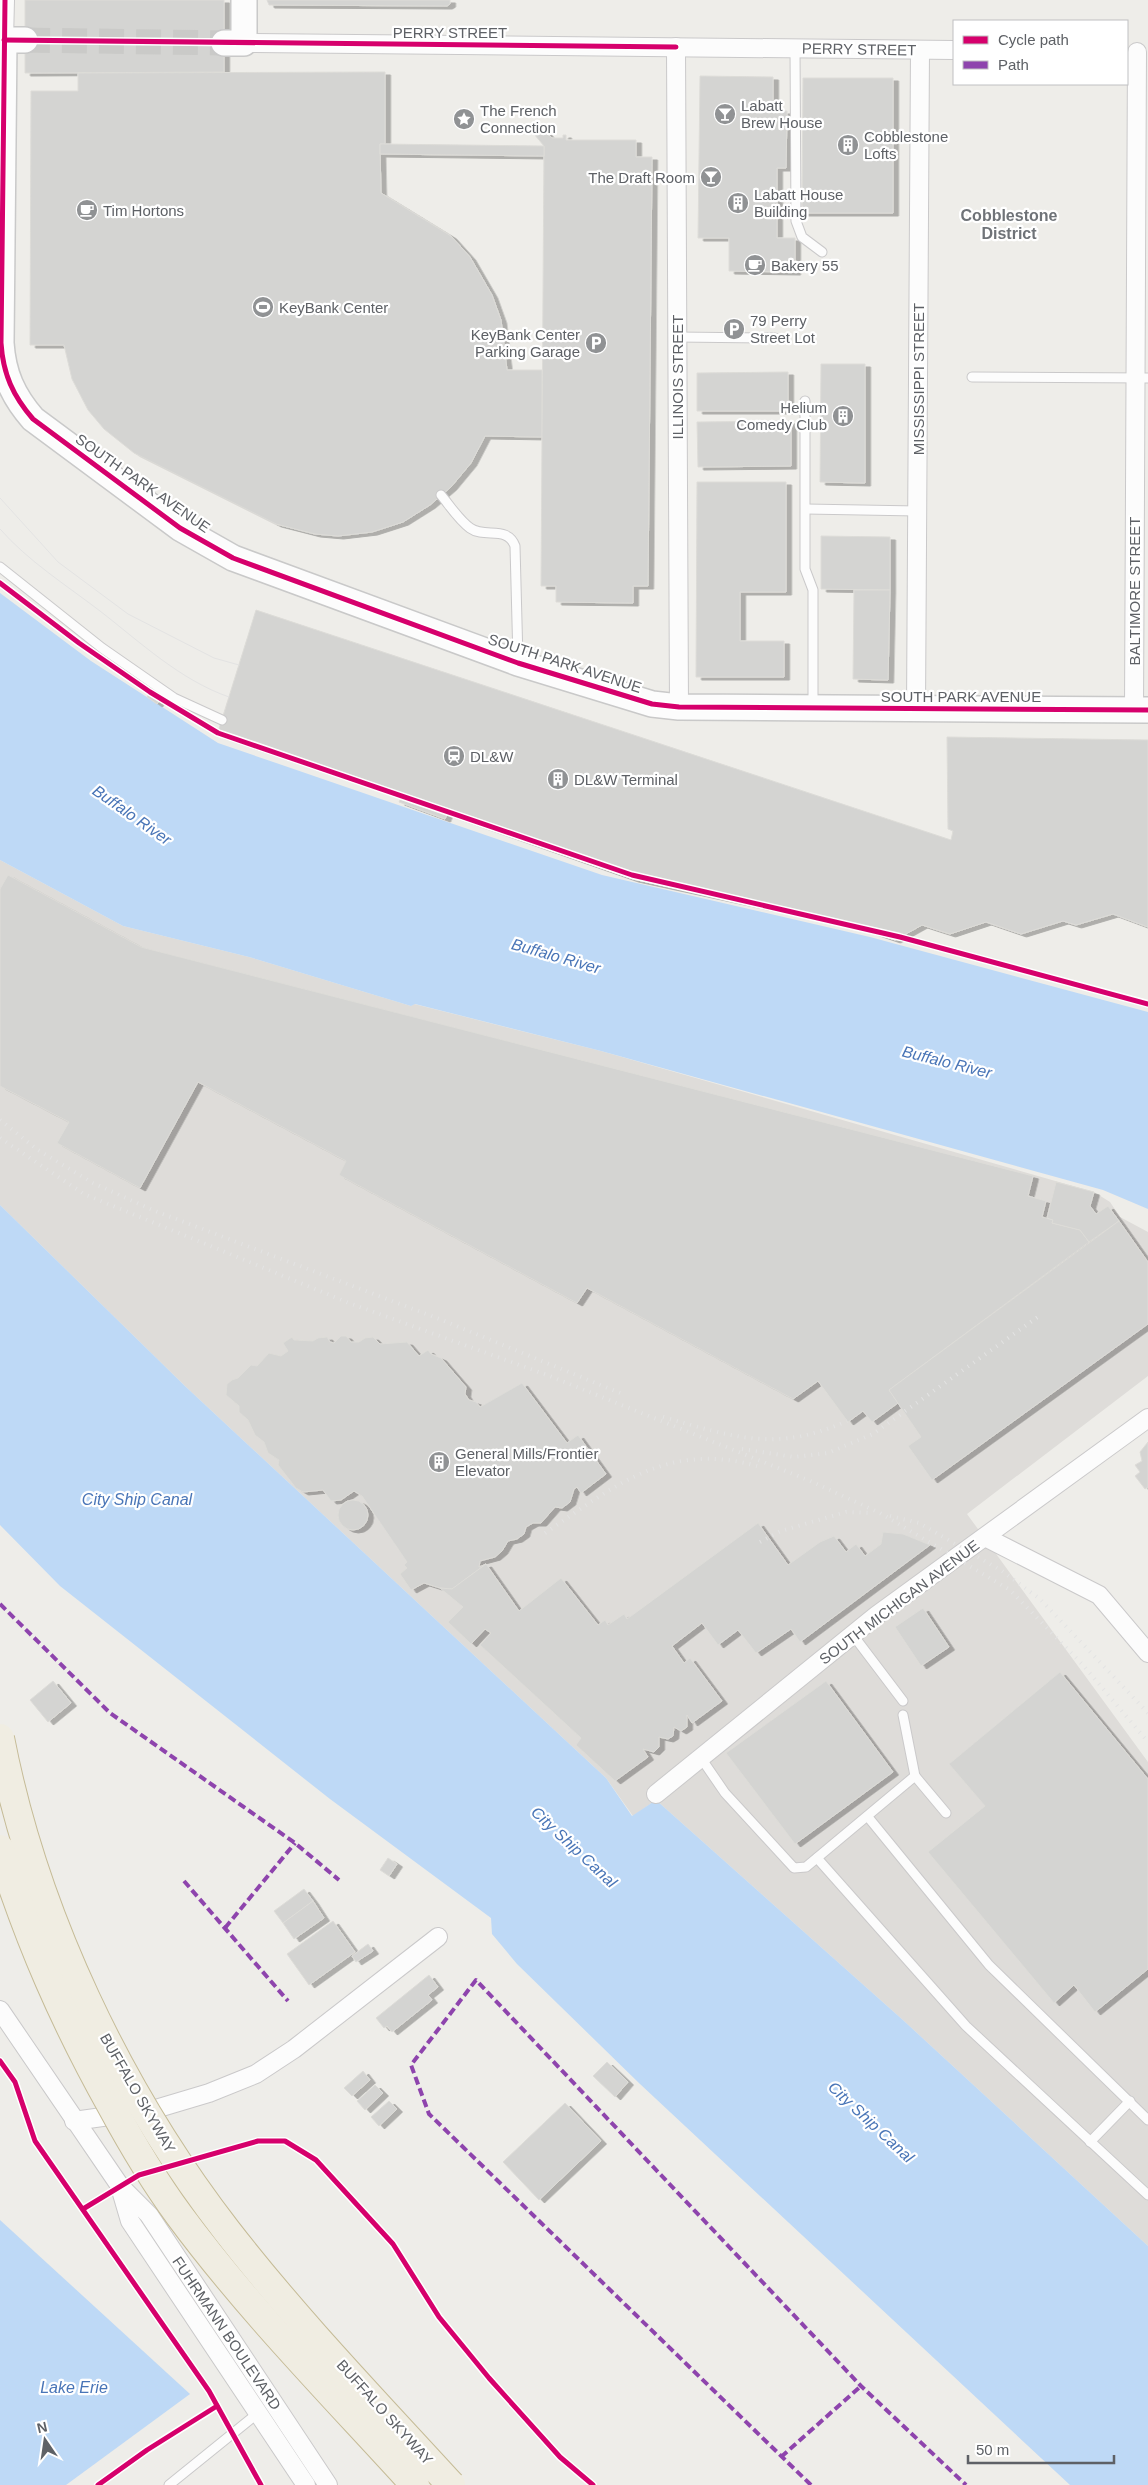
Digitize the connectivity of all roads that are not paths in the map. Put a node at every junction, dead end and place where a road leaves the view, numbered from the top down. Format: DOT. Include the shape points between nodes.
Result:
graph roads {
  1 [pos="5,0"];
  2 [pos="244,0"];
  3 [pos="14,40"];
  4 [pos="234,43"];
  5 [pos="676,47"];
  6 [pos="795,48"];
  7 [pos="920,50"];
  8 [pos="953,50"];
  9 [pos="1137,52"];
  10 [pos="1,75"];
  11 [pos="822,252"];
  12 [pos="677,337"];
  13 [pos="775,338"];
  14 [pos="972,377"];
  15 [pos="1142,378"];
  16 [pos="806,402"];
  17 [pos="441,495"];
  18 [pos="806,509"];
  19 [pos="917,511"];
  20 [pos="0,566"];
  21 [pos="518,663"];
  22 [pos="679,707"];
  23 [pos="813,708"];
  24 [pos="916,708"];
  25 [pos="1141,710"];
  26 [pos="222,720"];
  27 [pos="1148,1418"];
  28 [pos="985,1537"];
  29 [pos="853,1635"];
  30 [pos="1145,1644"];
  31 [pos="902,1701"];
  32 [pos="903,1715"];
  33 [pos="0,1738"];
  34 [pos="702,1758"];
  35 [pos="916,1776"];
  36 [pos="656,1794"];
  37 [pos="946,1812"];
  38 [pos="868,1817"];
  39 [pos="0,1849"];
  40 [pos="817,1858"];
  41 [pos="438,1937"];
  42 [pos="0,2010"];
  43 [pos="1130,2101"];
  44 [pos="1148,2120"];
  45 [pos="74,2121"];
  46 [pos="1090,2142"];
  47 [pos="120,2186"];
  48 [pos="1148,2195"];
  49 [pos="258,2413"];
  50 [pos="169,2485"];
  51 [pos="306,2485"];
  52 [pos="328,2485"];
  53 [pos="415,2485"];
  54 [pos="451,2485"];
  1 -- 3 [label="street"];
  2 -- 4 [label="street"];
  3 -- 10 [label="street, SOUTH PARK AVENUE"];
  4 -- 5 [label="street, PERRY STREET"];
  5 -- 6 [label="street, PERRY STREET"];
  5 -- 12 [label="street, ILLINOIS STREET"];
  6 -- 7 [label="street, PERRY STREET"];
  6 -- 11 [label="lane" via="796,221 802,237"];
  7 -- 8 [label="street, PERRY STREET"];
  7 -- 19 [label="street, MISSISSIPPI STREET"];
  9 -- 15 [label="street, BALTIMORE STREET"];
  10 -- 21 [label="street, SOUTH PARK AVENUE" via="2,359 16,399 33,419 180,528 234,558"];
  12 -- 13 [label="lane"];
  12 -- 22 [label="street, ILLINOIS STREET"];
  14 -- 15 [label="lane"];
  15 -- 25 [label="street, BALTIMORE STREET"];
  16 -- 18 [label="lane"];
  17 -- 21 [label="lane" via="470,528 512,539 515,546"];
  18 -- 19 [label="lane"];
  18 -- 23 [label="lane" via="805,569 814,590"];
  19 -- 24 [label="street, MISSISSIPPI STREET"];
  20 -- 26 [label="lane" via="102,648 174,698"];
  21 -- 22 [label="street, SOUTH PARK AVENUE" via="652,704"];
  22 -- 23 [label="street, SOUTH PARK AVENUE"];
  23 -- 24 [label="street, SOUTH PARK AVENUE"];
  24 -- 25 [label="street, SOUTH PARK AVENUE"];
  27 -- 28 [label="street, SOUTH MICHIGAN AVENUE"];
  28 -- 29 [label="street, SOUTH MICHIGAN AVENUE"];
  28 -- 30 [label="street" via="1099,1596"];
  29 -- 31 [label="lane"];
  29 -- 34 [label="street, SOUTH MICHIGAN AVENUE"];
  32 -- 35 [label="lane"];
  33 -- 54 [label="highway, BUFFALO SKYWAY, bridge" via="25,1838 53,1917 86,1998 158,2132 201,2195 264,2276"];
  34 -- 36 [label="street, SOUTH MICHIGAN AVENUE"];
  34 -- 40 [label="lane" via="725,1793 794,1868 806,1867"];
  35 -- 37 [label="lane"];
  35 -- 38 [label="lane"];
  38 -- 40 [label="lane"];
  38 -- 43 [label="lane" via="989,1965"];
  39 -- 53 [label="highway, BUFFALO SKYWAY, bridge" via="18,1905 74,2039 124,2130 178,2214 254,2309"];
  40 -- 46 [label="lane" via="966,2026"];
  41 -- 45 [label="street" via="294,2049 256,2074 209,2093 152,2110"];
  42 -- 45 [label="street, FUHRMANN BOULEVARD"];
  43 -- 44 [label="lane"];
  43 -- 46 [label="lane"];
  45 -- 47 [label="street, FUHRMANN BOULEVARD"];
  46 -- 48 [label="lane"];
  47 -- 49 [label="street, FUHRMANN BOULEVARD" via="130,2220"];
  47 -- 52 [label="street, FUHRMANN BOULEVARD" via="149,2215"];
  49 -- 50 [label="lane"];
  49 -- 51 [label="street, FUHRMANN BOULEVARD"];
}
